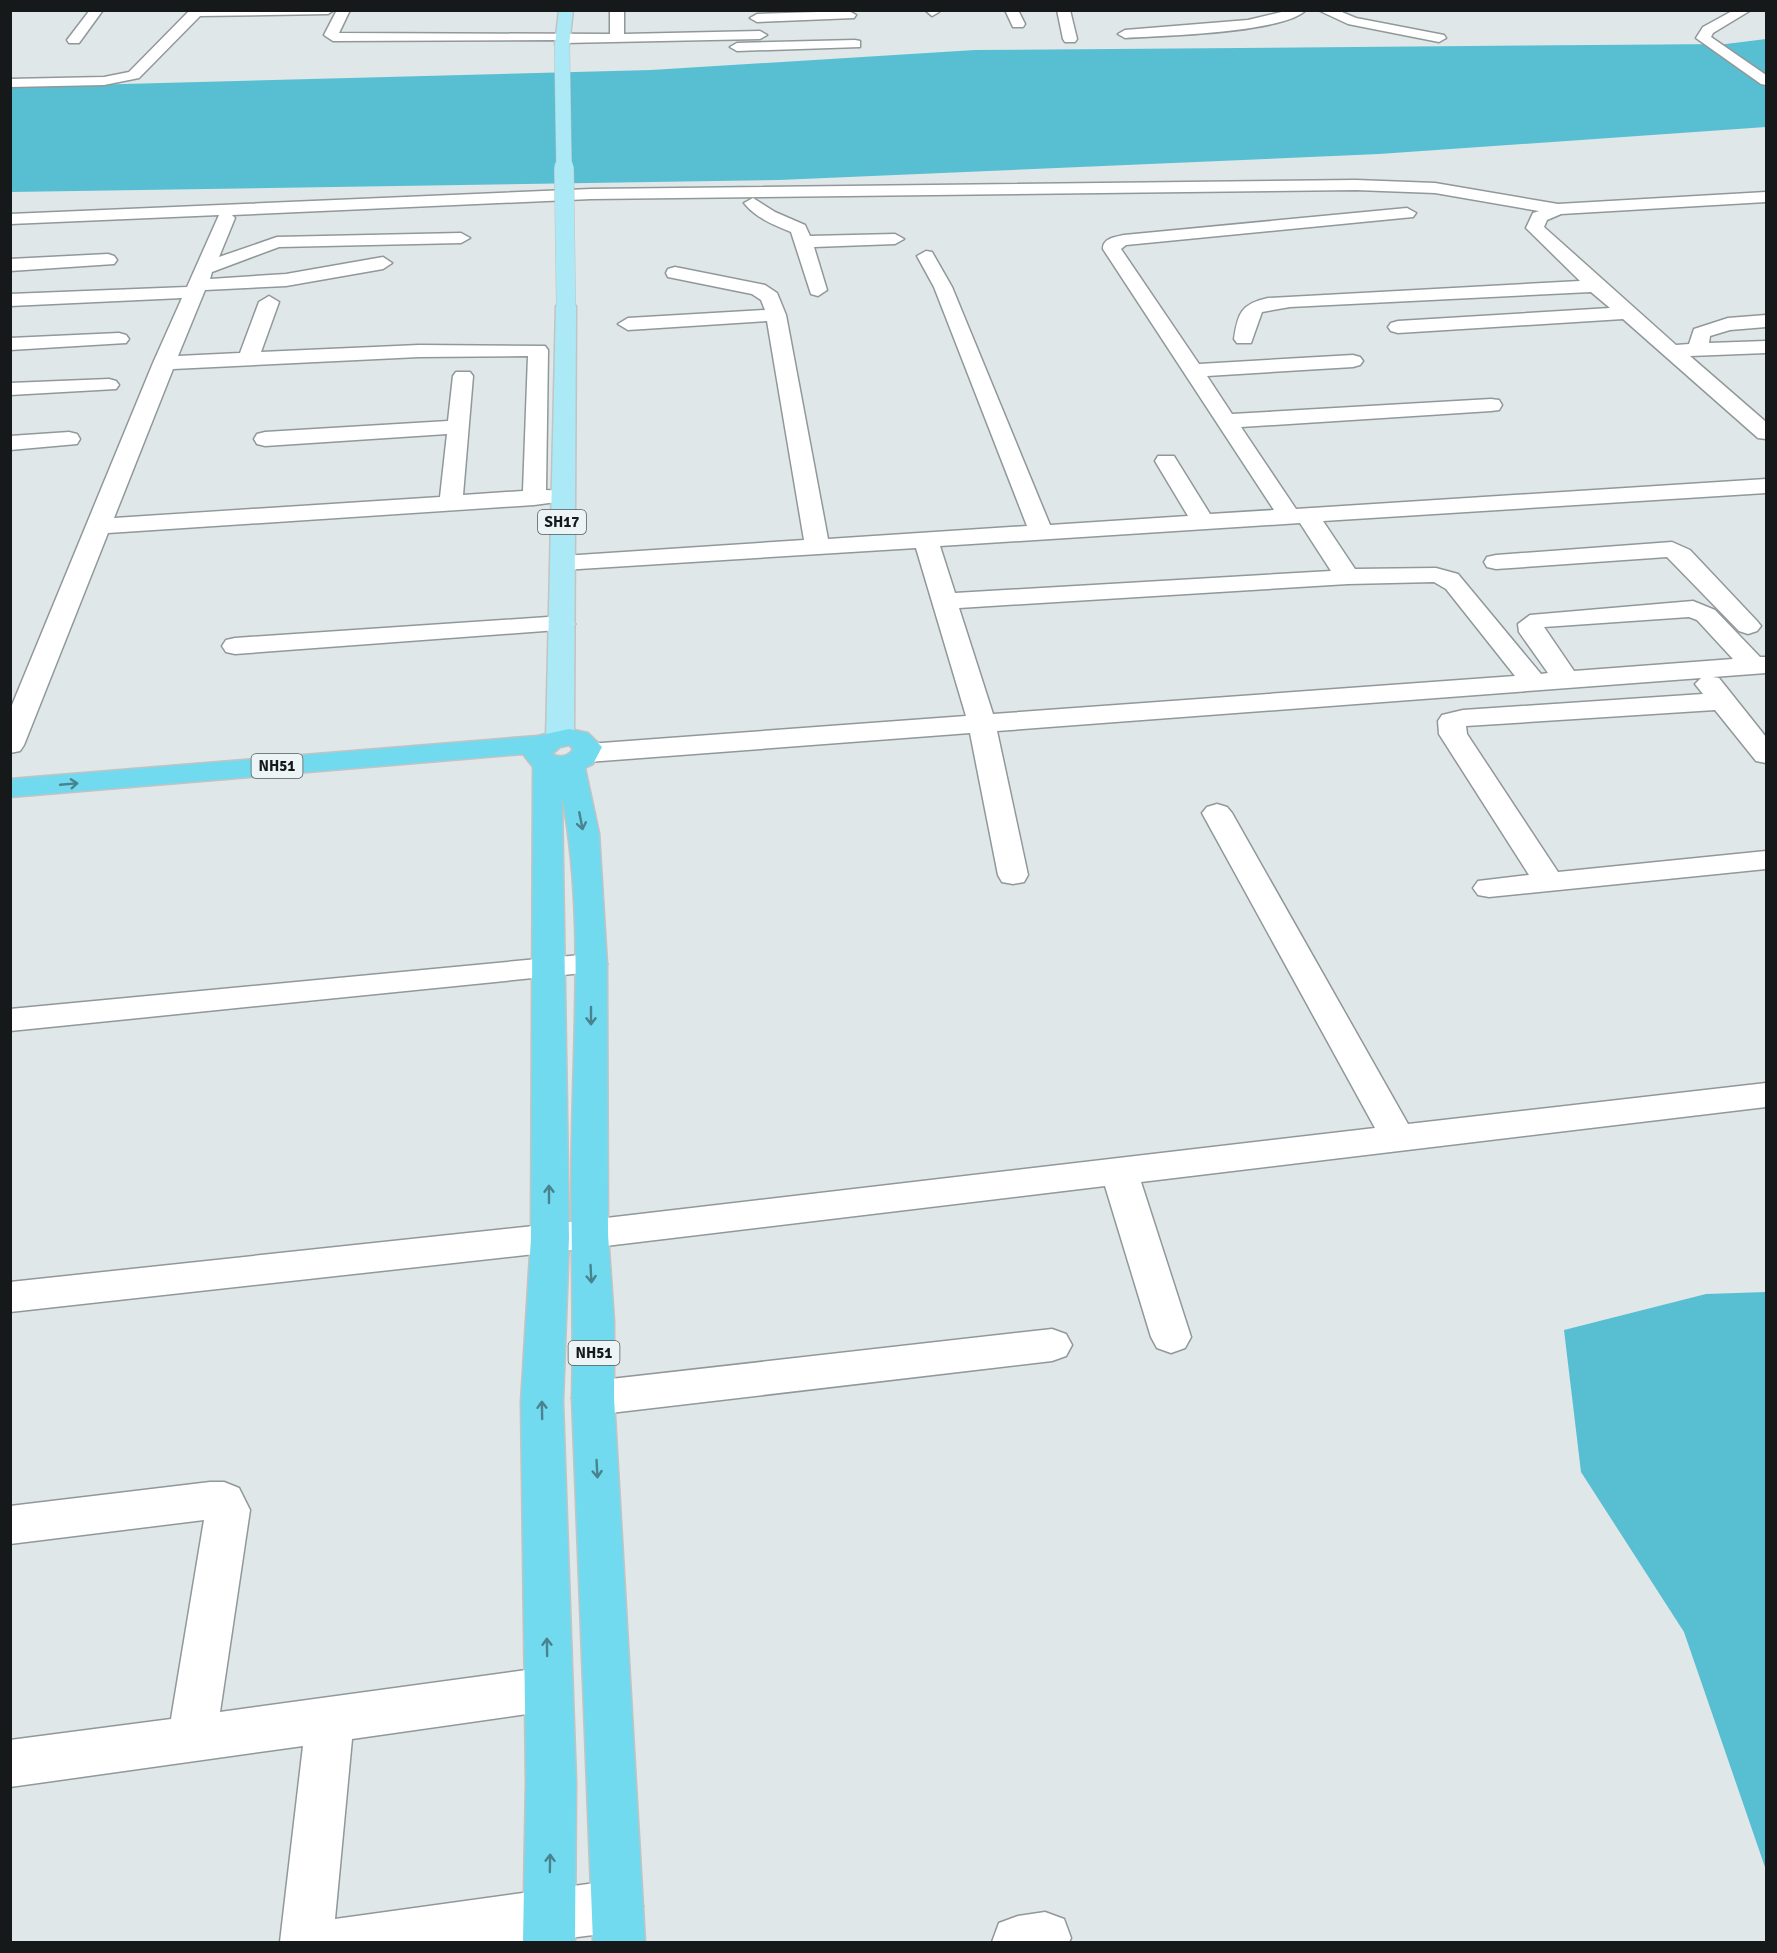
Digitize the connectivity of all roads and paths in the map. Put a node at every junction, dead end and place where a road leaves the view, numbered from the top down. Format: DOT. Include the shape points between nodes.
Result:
graph roads {
  1 [pos="97,10"];
  2 [pos="328,10"];
  3 [pos="344,10"];
  4 [pos="566,10"];
  5 [pos="616,10"];
  6 [pos="1011,10"];
  7 [pos="1064,10"];
  8 [pos="1300,10"];
  9 [pos="1323,10"];
  10 [pos="1745,10"];
  11 [pos="197,11"];
  12 [pos="849,13"];
  13 [pos="757,14"];
  14 [pos="405,20"];
  15 [pos="1018,24"];
  16 [pos="1125,34"];
  17 [pos="664,37"];
  18 [pos="394,38"];
  19 [pos="618,38"];
  20 [pos="1438,38"];
  21 [pos="1071,39"];
  22 [pos="74,40"];
  23 [pos="563,40"];
  24 [pos="761,41"];
  25 [pos="713,48"];
  26 [pos="384,54"];
  27 [pos="665,56"];
  28 [pos="1767,81"];
  29 [pos="10,83"];
  30 [pos="1767,197"];
  31 [pos="753,203"];
  32 [pos="1558,209"];
  33 [pos="1407,213"];
  34 [pos="226,218"];
  35 [pos="1539,218"];
  36 [pos="10,219"];
  37 [pos="10,229"];
  38 [pos="461,238"];
  39 [pos="895,239"];
  40 [pos="803,242"];
  41 [pos="926,256"];
  42 [pos="108,260"];
  43 [pos="383,263"];
  44 [pos="10,265"];
  45 [pos="675,273"];
  46 [pos="199,282"];
  47 [pos="1596,286"];
  48 [pos="818,290"];
  49 [pos="10,300"];
  50 [pos="269,302"];
  51 [pos="1629,313"];
  52 [pos="776,315"];
  53 [pos="1767,321"];
  54 [pos="628,324"];
  55 [pos="1398,327"];
  56 [pos="119,339"];
  57 [pos="1244,339"];
  58 [pos="10,344"];
  59 [pos="1767,347"];
  60 [pos="1698,350"];
  61 [pos="1673,351"];
  62 [pos="248,359"];
  63 [pos="1353,361"];
  64 [pos="163,363"];
  65 [pos="1193,371"];
  66 [pos="463,376"];
  67 [pos="109,385"];
  68 [pos="10,390"];
  69 [pos="1283,391"];
  70 [pos="1491,405"];
  71 [pos="1226,421"];
  72 [pos="458,427"];
  73 [pos="1767,433"];
  74 [pos="69,439"];
  75 [pos="265,439"];
  76 [pos="10,443"];
  77 [pos="1166,461"];
  78 [pos="1767,486"];
  79 [pos="561,496"];
  80 [pos="534,498"];
  81 [pos="451,503"];
  82 [pos="1298,516"];
  83 [pos="1203,522"];
  84 [pos="101,526"];
  85 [pos="1041,532"];
  86 [pos="926,540"];
  87 [pos="817,547"];
  88 [pos="1496,562"];
  89 [pos="563,563"];
  90 [pos="1348,577"];
  91 [pos="944,601"];
  92 [pos="562,624"];
  93 [pos="1757,625"];
  94 [pos="1720,628"];
  95 [pos="235,646"];
  96 [pos="1760,665"];
  97 [pos="1698,670"];
  98 [pos="1567,680"];
  99 [pos="1534,682"];
  100 [pos="1723,701"];
  101 [pos="982,724"];
  102 [pos="10,745"];
  103 [pos="558,754"];
  104 [pos="1767,755"];
  105 [pos="10,788"];
  106 [pos="10,809"];
  107 [pos="1217,813"];
  108 [pos="1767,860"];
  109 [pos="1013,875"];
  110 [pos="1550,882"];
  111 [pos="1489,888"];
  112 [pos="591,964"];
  113 [pos="548,969"];
  114 [pos="10,1020"];
  115 [pos="1767,1095"];
  116 [pos="1398,1138"];
  117 [pos="1119,1171"];
  118 [pos="589,1234"];
  119 [pos="550,1238"];
  120 [pos="10,1297"];
  121 [pos="1172,1336"];
  122 [pos="1052,1345"];
  123 [pos="593,1398"];
  124 [pos="10,1525"];
  125 [pos="548,1689"];
  126 [pos="330,1718"];
  127 [pos="192,1737"];
  128 [pos="10,1764"];
  129 [pos="618,1924"];
  130 [pos="549,1928"];
  131 [pos="306,1942"];
  132 [pos="342,1942"];
  1 -- 22 [label="street"];
  2 -- 11 [label="street"];
  3 -- 18 [label="street" via="328,29 336,38"];
  4 -- 23 [label="main road, SH17"];
  5 -- 19 [label="street"];
  6 -- 15 [label="street"];
  7 -- 21 [label="street"];
  8 -- 16 [label="street" via="1295,16 1276,21"];
  9 -- 20 [label="street" via="1353,21"];
  10 -- 28 [label="street" via="1708,30 1702,38"];
  11 -- 29 [label="street" via="134,75 104,81"];
  12 -- 13 [label="street"];
  12 -- 24 [label="street" via="856,48"];
  13 -- 24 [label="street"];
  14 -- 18 [label="street"];
  17 -- 19 [label="street"];
  17 -- 24 [label="street"];
  17 -- 27 [label="street"];
  18 -- 23 [label="street"];
  18 -- 26 [label="street"];
  19 -- 23 [label="street"];
  23 -- 79 [label="main road, SH17, bridge" via="566,306"];
  24 -- 25 [label="street"];
  30 -- 32 [label="street"];
  31 -- 34 [label="street"];
  31 -- 35 [label="street" via="1407,195"];
  31 -- 40 [label="street" via="769,216 799,229"];
  32 -- 35 [label="street"];
  32 -- 36 [label="street" via="1435,188 1356,185 591,194"];
  33 -- 65 [label="street" via="1114,242 1112,249"];
  34 -- 37 [label="street"];
  34 -- 46 [label="street"];
  35 -- 47 [label="street" via="1535,228"];
  38 -- 46 [label="street" via="277,242"];
  39 -- 40 [label="street"];
  40 -- 48 [label="street"];
  41 -- 85 [label="street"];
  42 -- 44 [label="street"];
  43 -- 46 [label="street" via="286,280"];
  45 -- 52 [label="street" via="758,289 770,297"];
  46 -- 49 [label="street"];
  46 -- 64 [label="street"];
  47 -- 51 [label="street"];
  47 -- 57 [label="street" via="1274,304 1252,309 1247,315"];
  50 -- 62 [label="street"];
  51 -- 55 [label="street"];
  51 -- 61 [label="street"];
  52 -- 54 [label="street"];
  52 -- 87 [label="street"];
  53 -- 60 [label="street" via="1714,327 1701,333"];
  56 -- 58 [label="street"];
  59 -- 60 [label="street"];
  60 -- 61 [label="street"];
  61 -- 73 [label="street"];
  62 -- 64 [label="street"];
  62 -- 80 [label="street" via="538,350"];
  63 -- 69 [label="street"];
  64 -- 84 [label="street"];
  65 -- 69 [label="street"];
  65 -- 71 [label="street"];
  66 -- 72 [label="street"];
  67 -- 68 [label="street"];
  69 -- 70 [label="street"];
  69 -- 71 [label="street"];
  71 -- 82 [label="street"];
  72 -- 75 [label="street"];
  72 -- 81 [label="street"];
  74 -- 76 [label="street"];
  77 -- 83 [label="street"];
  78 -- 82 [label="street"];
  79 -- 80 [label="street"];
  79 -- 89 [label="main road, SH17"];
  80 -- 81 [label="street"];
  81 -- 84 [label="street"];
  82 -- 83 [label="street"];
  82 -- 90 [label="street"];
  83 -- 85 [label="street"];
  84 -- 102 [label="street"];
  85 -- 86 [label="street"];
  86 -- 87 [label="street"];
  86 -- 91 [label="street"];
  87 -- 89 [label="street"];
  88 -- 93 [label="street" via="1672,549"];
  89 -- 92 [label="main road, SH17"];
  90 -- 91 [label="street"];
  90 -- 99 [label="street" via="1436,575 1449,579"];
  91 -- 101 [label="street"];
  92 -- 95 [label="street"];
  92 -- 103 [label="main road, SH17"];
  93 -- 94 [label="street"];
  94 -- 96 [label="street"];
  94 -- 98 [label="street" via="1693,609 1539,620 1531,624 1532,632"];
  96 -- 97 [label="street"];
  97 -- 98 [label="street"];
  97 -- 100 [label="street"];
  98 -- 99 [label="street"];
  99 -- 101 [label="street"];
  100 -- 104 [label="street"];
  100 -- 110 [label="street" via="1452,721 1453,734"];
  101 -- 103 [label="street"];
  101 -- 109 [label="street"];
  105 -- 103 [label="highway, NH51, one-way"];
  103 -- 106 [label="highway, NH51"];
  103 -- 112 [label="highway, NH51, one-way" via="584,833"];
  103 -- 113 [label="highway, NH51"];
  107 -- 116 [label="street"];
  108 -- 110 [label="street"];
  110 -- 111 [label="street"];
  112 -- 113 [label="street"];
  112 -- 118 [label="highway, NH51, one-way"];
  113 -- 114 [label="street"];
  119 -- 113 [label="highway, NH51, one-way"];
  115 -- 116 [label="street"];
  116 -- 117 [label="street"];
  117 -- 118 [label="street"];
  117 -- 121 [label="street"];
  118 -- 119 [label="street"];
  118 -- 123 [label="highway, NH51, one-way"];
  119 -- 120 [label="street"];
  125 -- 119 [label="highway, NH51, one-way" via="542,1402"];
  122 -- 123 [label="street"];
  123 -- 129 [label="highway, NH51, one-way"];
  124 -- 127 [label="street" via="224,1501 228,1510"];
  125 -- 126 [label="street"];
  130 -- 125 [label="highway, NH51, one-way"];
  126 -- 127 [label="street"];
  126 -- 131 [label="street"];
  127 -- 128 [label="street"];
  129 -- 130 [label="street"];
  130 -- 132 [label="street"];
}
